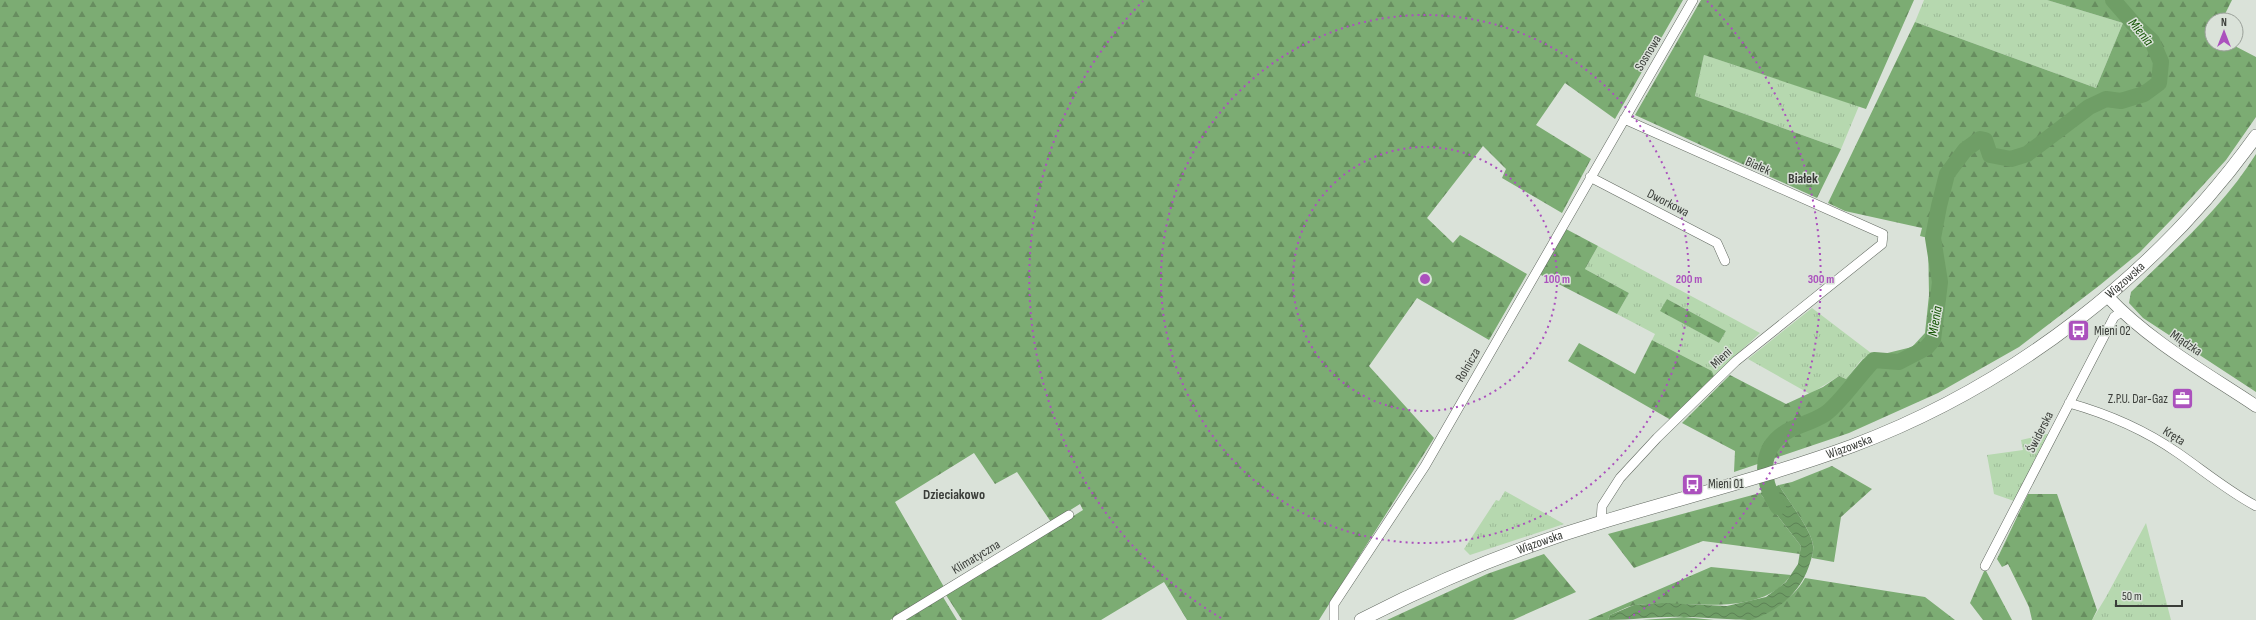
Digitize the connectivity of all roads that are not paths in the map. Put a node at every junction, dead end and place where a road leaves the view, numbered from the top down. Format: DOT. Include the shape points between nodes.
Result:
graph roads {
  1 [pos="1693,0"];
  2 [pos="1624,119"];
  3 [pos="2256,136"];
  4 [pos="1590,177"];
  5 [pos="1883,234"];
  6 [pos="1725,261"];
  7 [pos="2106,296"];
  8 [pos="2121,312"];
  9 [pos="2069,403"];
  10 [pos="2256,406"];
  11 [pos="2256,506"];
  12 [pos="1069,515"];
  13 [pos="1601,522"];
  14 [pos="1985,566"];
  15 [pos="897,620"];
  16 [pos="1334,620"];
  17 [pos="1361,620"];
  1 -- 2 [label="street, Sosnowa"];
  2 -- 4 [label="street, Rolnicza"];
  2 -- 5 [label="street, Białek"];
  3 -- 7 [label="main road, Wiązowska" via="2235,166 2181,228"];
  4 -- 6 [label="street, Dworkowa" via="1717,242"];
  4 -- 16 [label="street, Rolnicza" via="1425,466 1334,604"];
  5 -- 13 [label="street, Mieni" via="1882,244 1746,353 1657,438 1620,478 1602,506"];
  7 -- 8 [label="street, Mlądzka"];
  7 -- 13 [label="main road, Wiązowska" via="2039,348 1970,390 1854,445 1751,479"];
  8 -- 9 [label="street, Świderska" via="2114,317"];
  8 -- 10 [label="street, Mlądzka" via="2156,340"];
  9 -- 11 [label="street, Kręta" via="2095,410 2143,432 2177,452 2237,496"];
  9 -- 14 [label="street, Świderska"];
  12 -- 15 [label="street, Klimatyczna"];
  13 -- 17 [label="main road, Wiązowska" via="1476,566"];
}
